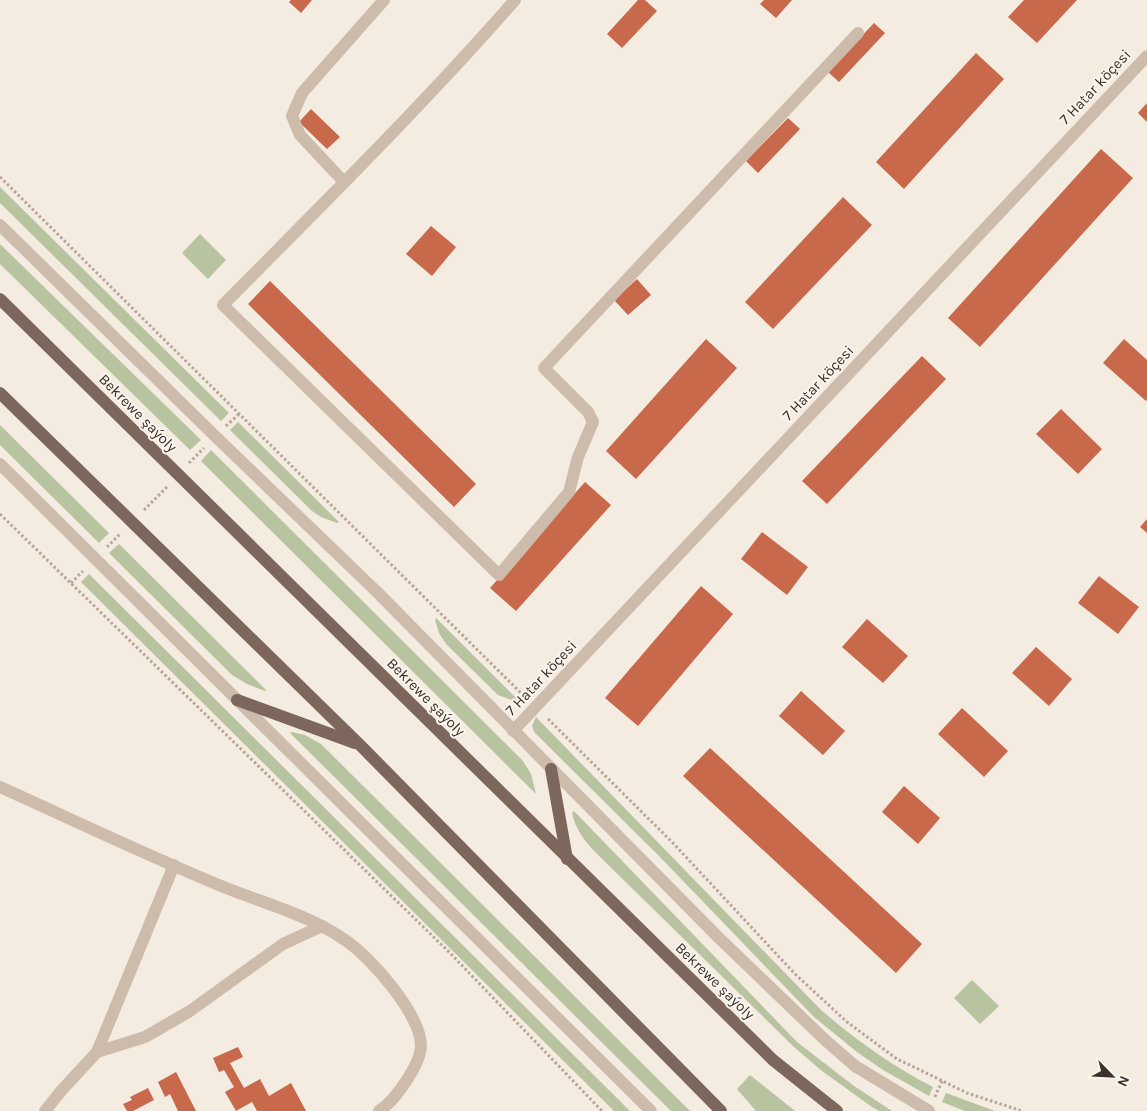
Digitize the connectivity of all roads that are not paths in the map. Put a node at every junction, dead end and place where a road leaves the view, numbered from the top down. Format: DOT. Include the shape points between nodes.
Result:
graph roads {
  1 [pos="384,0"];
  2 [pos="515,0"];
  3 [pos="858,33"];
  4 [pos="1147,56"];
  5 [pos="344,182"];
  6 [pos="0,224"];
  7 [pos="0,299"];
  8 [pos="0,393"];
  9 [pos="0,464"];
  10 [pos="238,700"];
  11 [pos="513,731"];
  12 [pos="360,745"];
  13 [pos="551,769"];
  14 [pos="0,787"];
  15 [pos="567,859"];
  16 [pos="174,865"];
  17 [pos="322,926"];
  18 [pos="97,1052"];
  19 [pos="45,1111"];
  20 [pos="380,1111"];
  21 [pos="651,1111"];
  22 [pos="721,1111"];
  23 [pos="837,1111"];
  24 [pos="928,1111"];
  1 -- 5 [label="street" via="302,93 292,116 300,135"];
  2 -- 5 [label="street"];
  3 -- 5 [label="street" via="544,368 588,412 593,422 578,457 569,492 499,575 223,306"];
  4 -- 11 [label="street, 7 Hatar köçesi"];
  6 -- 11 [label="street" via="377,592"];
  7 -- 15 [label="main road, Bekrewe şaýoly"];
  8 -- 12 [label="main road"];
  9 -- 10 [label="street"];
  10 -- 12 [label="main road"];
  10 -- 21 [label="street"];
  11 -- 13 [label="street"];
  12 -- 22 [label="main road"];
  13 -- 15 [label="main road"];
  13 -- 24 [label="street" via="824,1039 854,1066"];
  14 -- 16 [label="street"];
  15 -- 23 [label="main road, Bekrewe şaýoly" via="773,1060"];
  16 -- 17 [label="street"];
  16 -- 18 [label="street"];
  17 -- 18 [label="street" via="284,944 190,1011 144,1037"];
  17 -- 20 [label="street" via="372,962 414,1020 421,1046 416,1060 407,1082"];
  18 -- 19 [label="street"];
}
